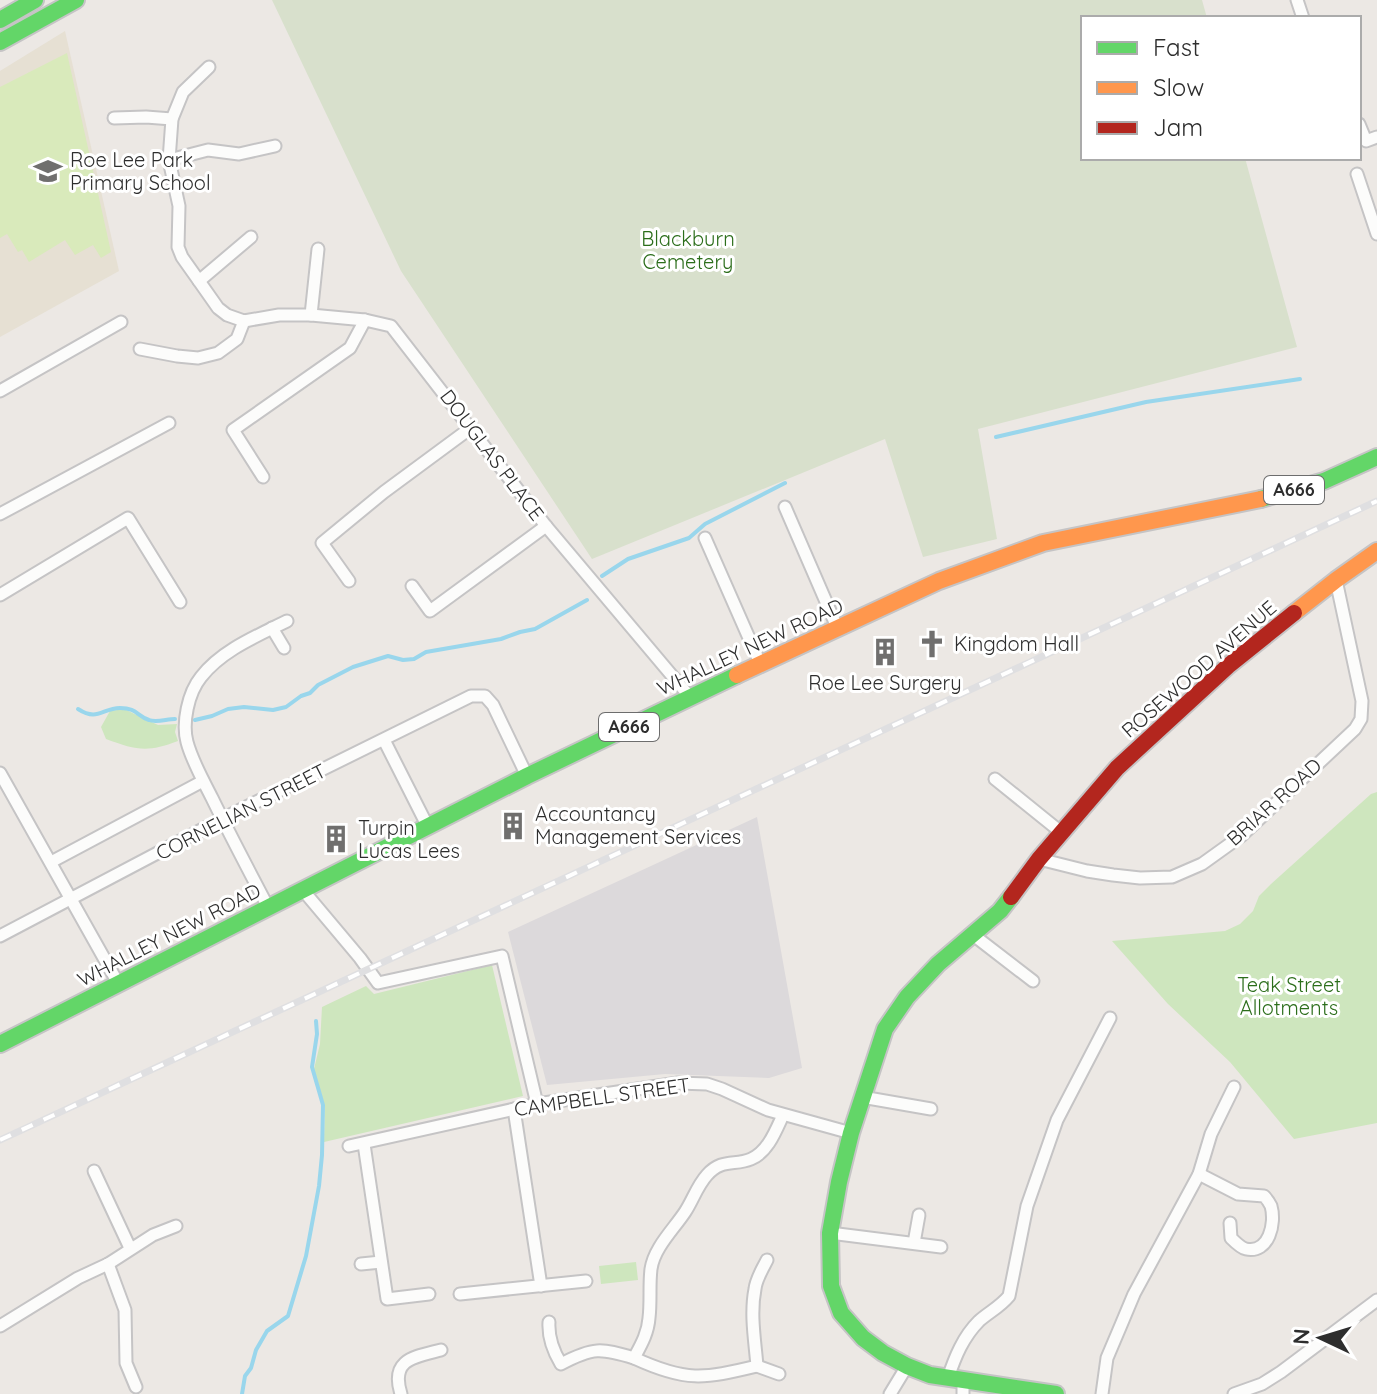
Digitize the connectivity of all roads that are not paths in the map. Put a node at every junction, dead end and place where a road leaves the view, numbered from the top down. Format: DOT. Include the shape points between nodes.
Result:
graph roads {
  1 [pos="35,0"];
  2 [pos="76,0"];
  3 [pos="0,20"];
  4 [pos="0,42"];
  5 [pos="209,67"];
  6 [pos="114,118"];
  7 [pos="172,119"];
  8 [pos="1361,129"];
  9 [pos="1377,137"];
  10 [pos="275,146"];
  11 [pos="169,160"];
  12 [pos="1357,174"];
  13 [pos="1377,234"];
  14 [pos="251,237"];
  15 [pos="318,249"];
  16 [pos="199,281"];
  17 [pos="311,315"];
  18 [pos="365,320"];
  19 [pos="244,321"];
  20 [pos="121,322"];
  21 [pos="140,349"];
  22 [pos="0,391"];
  23 [pos="169,423"];
  24 [pos="472,427"];
  25 [pos="1377,457"];
  26 [pos="263,477"];
  27 [pos="785,507"];
  28 [pos="0,514"];
  29 [pos="546,526"];
  30 [pos="705,538"];
  31 [pos="1377,551"];
  32 [pos="1336,580"];
  33 [pos="349,581"];
  34 [pos="412,586"];
  35 [pos="0,595"];
  36 [pos="180,602"];
  37 [pos="287,621"];
  38 [pos="837,627"];
  39 [pos="272,628"];
  40 [pos="284,648"];
  41 [pos="760,663"];
  42 [pos="690,697"];
  43 [pos="384,740"];
  44 [pos="0,773"];
  45 [pos="527,776"];
  46 [pos="995,779"];
  47 [pos="203,781"];
  48 [pos="222,819"];
  49 [pos="427,825"];
  50 [pos="1062,833"];
  51 [pos="1039,859"];
  52 [pos="51,862"];
  53 [pos="302,889"];
  54 [pos="72,899"];
  55 [pos="268,907"];
  56 [pos="972,934"];
  57 [pos="0,936"];
  58 [pos="1033,981"];
  59 [pos="118,983"];
  60 [pos="1110,1018"];
  61 [pos="0,1044"];
  62 [pos="1234,1087"];
  63 [pos="862,1097"];
  64 [pos="537,1104"];
  65 [pos="514,1109"];
  66 [pos="931,1109"];
  67 [pos="783,1115"];
  68 [pos="851,1133"];
  69 [pos="364,1144"];
  70 [pos="349,1146"];
  71 [pos="94,1171"];
  72 [pos="1199,1174"];
  73 [pos="919,1215"];
  74 [pos="1230,1223"];
  75 [pos="176,1226"];
  76 [pos="830,1233"];
  77 [pos="914,1243"];
  78 [pos="941,1247"];
  79 [pos="130,1248"];
  80 [pos="767,1260"];
  81 [pos="381,1262"];
  82 [pos="108,1264"];
  83 [pos="361,1264"];
  84 [pos="586,1281"];
  85 [pos="541,1286"];
  86 [pos="429,1294"];
  87 [pos="460,1294"];
  88 [pos="1377,1300"];
  89 [pos="549,1322"];
  90 [pos="0,1326"];
  91 [pos="441,1350"];
  92 [pos="634,1358"];
  93 [pos="757,1366"];
  94 [pos="907,1366"];
  95 [pos="779,1374"];
  96 [pos="958,1384"];
  97 [pos="136,1387"];
  98 [pos="401,1394"];
  99 [pos="890,1394"];
  100 [pos="1056,1394"];
  101 [pos="1102,1394"];
  102 [pos="1238,1394"];
  1 -- 3 [label="main road"];
  2 -- 4 [label="main road"];
  5 -- 7 [label="street" via="183,92"];
  6 -- 7 [label="street"];
  7 -- 11 [label="street"];
  8 -- 9 [label="street" via="1366,141"];
  10 -- 11 [label="street" via="239,154 208,150"];
  11 -- 16 [label="street" via="179,206 178,247"];
  12 -- 13 [label="street"];
  14 -- 16 [label="street"];
  15 -- 17 [label="street"];
  16 -- 19 [label="street" via="218,308"];
  17 -- 18 [label="street, DOUGLAS PLACE"];
  17 -- 19 [label="street, DOUGLAS PLACE"];
  18 -- 24 [label="street, DOUGLAS PLACE" via="391,326"];
  18 -- 26 [label="street" via="350,348 233,430"];
  19 -- 21 [label="street" via="237,339 218,353 198,358"];
  20 -- 22 [label="street"];
  23 -- 28 [label="street"];
  24 -- 29 [label="street, DOUGLAS PLACE"];
  24 -- 33 [label="street" via="322,543"];
  25 -- 38 [label="main road, WHALLEY NEW ROAD / A666" via="1324,481 1268,497 1043,543 939,581"];
  27 -- 38 [label="street"];
  29 -- 34 [label="street" via="430,611"];
  29 -- 42 [label="street, DOUGLAS PLACE"];
  30 -- 41 [label="street"];
  31 -- 32 [label="main road, ROSEWOOD AVENUE"];
  32 -- 50 [label="main road, ROSEWOOD AVENUE" via="1228,666 1117,768"];
  32 -- 51 [label="street, BRIAR ROAD" via="1362,701 1355,729 1241,836 1202,864 1172,877 1113,875"];
  35 -- 36 [label="street" via="128,518"];
  37 -- 39 [label="street"];
  38 -- 41 [label="main road, WHALLEY NEW ROAD / A666"];
  39 -- 40 [label="street"];
  39 -- 47 [label="street" via="223,656 194,688 186,719 187,743"];
  41 -- 42 [label="main road, WHALLEY NEW ROAD / A666"];
  42 -- 45 [label="main road, WHALLEY NEW ROAD / A666"];
  43 -- 45 [label="street, CORNELIAN STREET" via="471,696 485,696"];
  43 -- 48 [label="street, CORNELIAN STREET"];
  43 -- 49 [label="street"];
  44 -- 52 [label="street"];
  45 -- 49 [label="main road, WHALLEY NEW ROAD / A666"];
  46 -- 50 [label="street"];
  47 -- 48 [label="street"];
  47 -- 52 [label="street"];
  48 -- 54 [label="street, CORNELIAN STREET"];
  48 -- 55 [label="street"];
  49 -- 53 [label="main road, WHALLEY NEW ROAD / A666"];
  50 -- 51 [label="main road, ROSEWOOD AVENUE"];
  51 -- 56 [label="main road, ROSEWOOD AVENUE" via="1000,911"];
  52 -- 54 [label="street"];
  53 -- 55 [label="main road, WHALLEY NEW ROAD / A666"];
  53 -- 64 [label="street" via="378,983 502,956"];
  54 -- 57 [label="street, CORNELIAN STREET"];
  54 -- 59 [label="street"];
  55 -- 59 [label="main road, WHALLEY NEW ROAD / A666"];
  56 -- 58 [label="street"];
  56 -- 63 [label="main road, ROSEWOOD AVENUE" via="917,986 885,1029"];
  59 -- 61 [label="main road, WHALLEY NEW ROAD / A666"];
  60 -- 96 [label="street" via="1057,1120 1027,1206 1009,1296 981,1319 954,1358"];
  62 -- 72 [label="street"];
  63 -- 66 [label="street"];
  63 -- 68 [label="main road, ROSEWOOD AVENUE"];
  64 -- 65 [label="street, CAMPBELL STREET"];
  64 -- 67 [label="street, CAMPBELL STREET" via="678,1083 707,1084"];
  65 -- 69 [label="street, CAMPBELL STREET"];
  65 -- 85 [label="street"];
  67 -- 68 [label="street, CAMPBELL STREET"];
  67 -- 92 [label="street" via="762,1151 751,1159 715,1167 705,1176 656,1253 649,1320"];
  68 -- 76 [label="main road, ROSEWOOD AVENUE"];
  69 -- 70 [label="street, CAMPBELL STREET"];
  69 -- 81 [label="street"];
  71 -- 79 [label="street"];
  72 -- 74 [label="street" via="1238,1194 1264,1196 1271,1205 1271,1233 1257,1248 1246,1249 1231,1238"];
  72 -- 101 [label="street" via="1125,1314 1107,1358"];
  73 -- 77 [label="street"];
  75 -- 79 [label="street"];
  76 -- 77 [label="street"];
  76 -- 94 [label="main road, ROSEWOOD AVENUE" via="831,1286 841,1313 863,1338"];
  77 -- 78 [label="street"];
  79 -- 82 [label="street"];
  80 -- 93 [label="street" via="754,1290"];
  81 -- 83 [label="street"];
  81 -- 86 [label="street" via="387,1299"];
  82 -- 90 [label="street"];
  82 -- 97 [label="street" via="125,1310 126,1363"];
  84 -- 85 [label="street"];
  85 -- 87 [label="street"];
  88 -- 102 [label="street" via="1281,1372"];
  89 -- 92 [label="street" via="561,1364 597,1350"];
  91 -- 98 [label="street" via="402,1363"];
  92 -- 93 [label="street" via="698,1377"];
  93 -- 95 [label="street"];
  94 -- 96 [label="main road, ROSEWOOD AVENUE"];
  94 -- 99 [label="street"];
  96 -- 100 [label="main road, ROSEWOOD AVENUE"];
}
